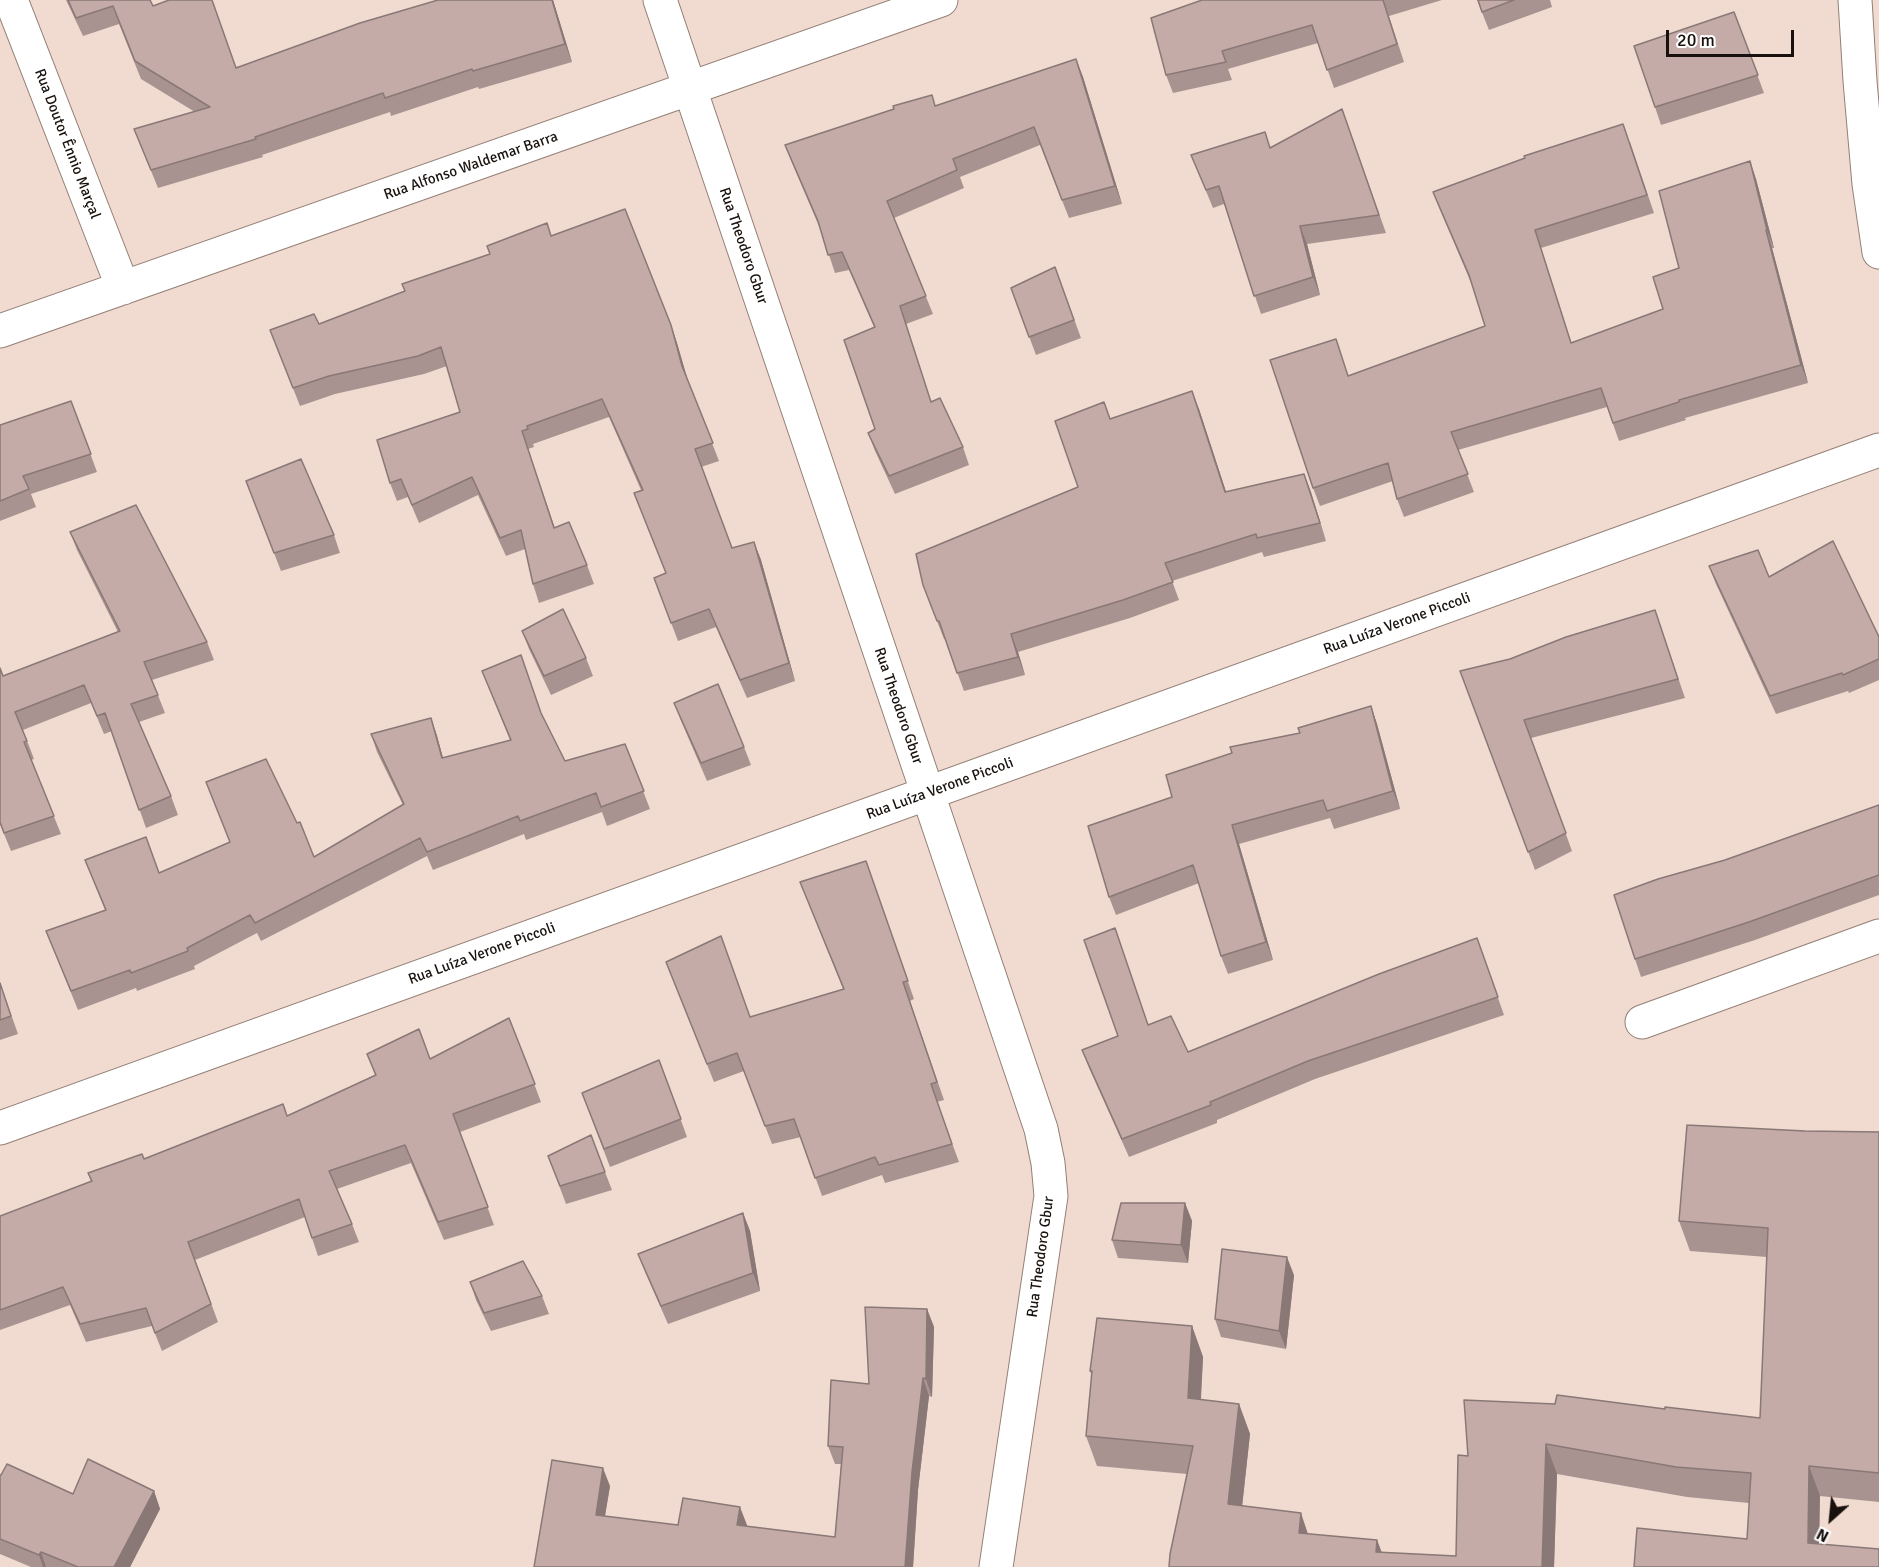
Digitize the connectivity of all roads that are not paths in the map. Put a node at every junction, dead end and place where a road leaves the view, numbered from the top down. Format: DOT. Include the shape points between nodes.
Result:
graph roads {
  1 [pos="12,0"];
  2 [pos="660,0"];
  3 [pos="941,0"];
  4 [pos="1855,0"];
  5 [pos="690,88"];
  6 [pos="1879,252"];
  7 [pos="123,288"];
  8 [pos="0,331"];
  9 [pos="1879,450"];
  10 [pos="928,793"];
  11 [pos="1879,936"];
  12 [pos="1642,1022"];
  13 [pos="0,1128"];
  14 [pos="996,1567"];
  1 -- 7 [label="street, Rua Doutor Ênnio Marçal"];
  2 -- 5 [label="street, Rua Theodoro Gbur"];
  3 -- 5 [label="street, Rua Alfonso Waldemar Barra"];
  4 -- 6 [label="street" via="1869,184"];
  5 -- 7 [label="street, Rua Alfonso Waldemar Barra"];
  5 -- 10 [label="street, Rua Theodoro Gbur"];
  7 -- 8 [label="street, Rua Alfonso Waldemar Barra"];
  9 -- 10 [label="street, Rua Luíza Verone Piccoli"];
  10 -- 13 [label="street, Rua Luíza Verone Piccoli"];
  10 -- 14 [label="street, Rua Theodoro Gbur" via="1041,1129 1051,1196"];
  11 -- 12 [label="street"];
}
